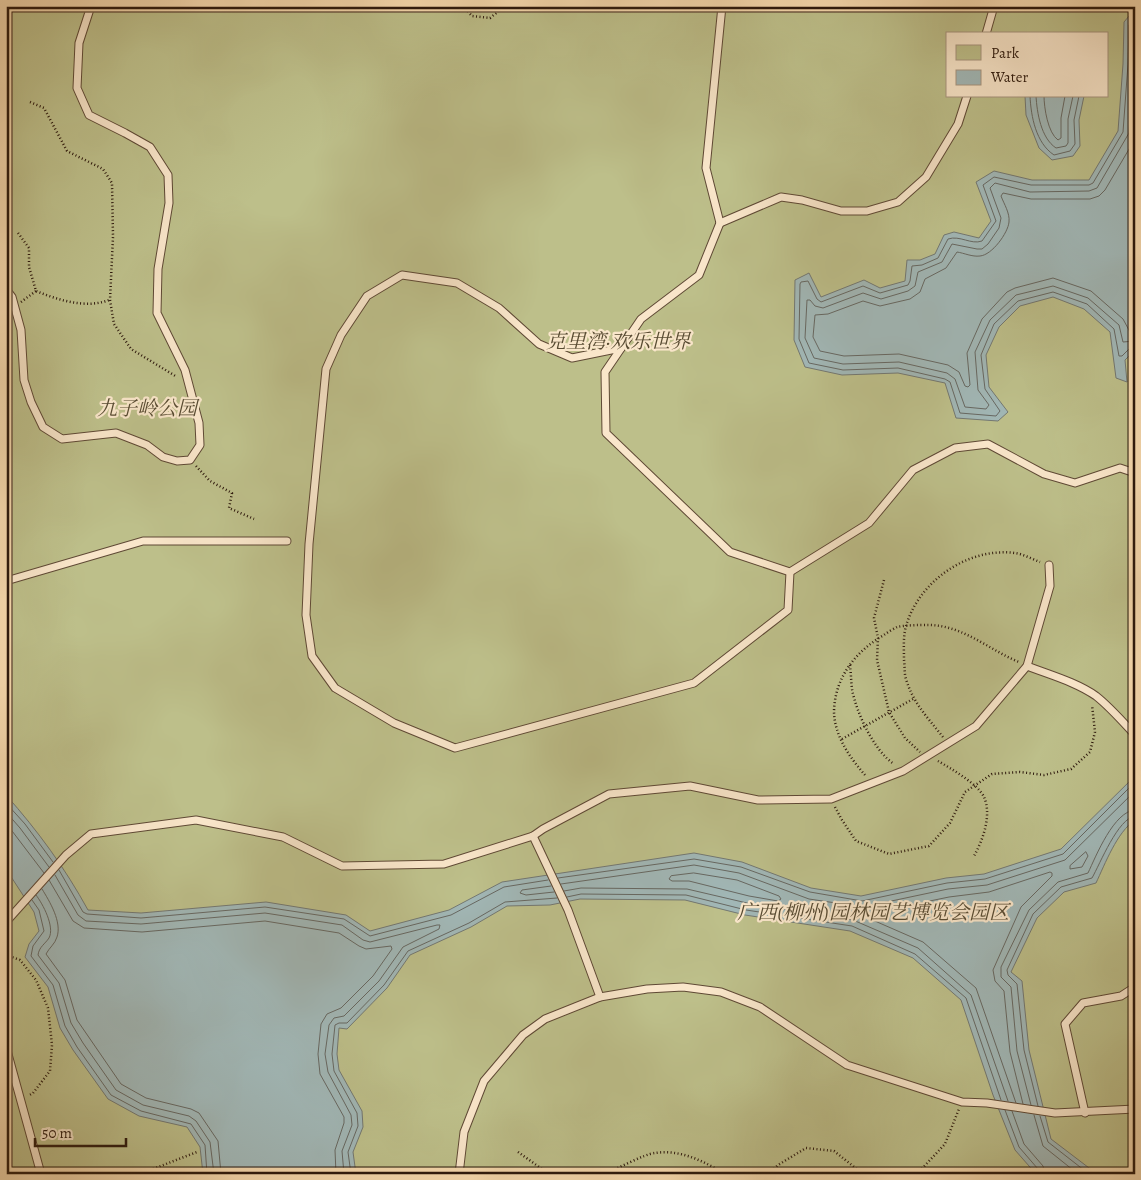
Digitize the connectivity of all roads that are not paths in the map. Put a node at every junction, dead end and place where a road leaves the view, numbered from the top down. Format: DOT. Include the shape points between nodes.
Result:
graph roads {
  1 [pos="91,6"];
  2 [pos="722,6"];
  3 [pos="994,6"];
  4 [pos="987,32"];
  5 [pos="966,98"];
  6 [pos="720,223"];
  7 [pos="6,289"];
  8 [pos="621,348"];
  9 [pos="1135,472"];
  10 [pos="287,541"];
  11 [pos="1049,565"];
  12 [pos="790,572"];
  13 [pos="6,581"];
  14 [pos="1027,666"];
  15 [pos="1135,735"];
  16 [pos="533,836"];
  17 [pos="6,922"];
  18 [pos="1135,987"];
  19 [pos="600,997"];
  20 [pos="6,1047"];
  21 [pos="1135,1109"];
  22 [pos="1085,1113"];
  23 [pos="41,1174"];
  24 [pos="459,1174"];
  1 -- 7 [label="lane" via="79,44 77,88 89,115 150,147 168,175 169,203 158,269 157,313 185,370 199,423 200,445 190,460 177,461 163,456 147,445 116,433 62,439 43,427 24,380 21,330 12,297"];
  2 -- 6 [label="lane" via="706,168"];
  3 -- 4 [label="lane"];
  5 -- 6 [label="lane" via="958,124 926,177 898,202 867,211 841,212 781,197"];
  6 -- 8 [label="lane" via="699,274 640,319"];
  8 -- 12 [label="lane" via="604,372 606,433 730,552"];
  8 -- 12 [label="lane" via="572,358 540,344 499,308 457,283 402,275 366,296 341,335 326,369 309,544 306,615 312,656 335,688 394,723 455,748 694,683 788,610"];
  9 -- 12 [label="lane" via="1120,468 1075,483 1044,474 988,444 955,448 913,470 870,523"];
  10 -- 13 [label="lane" via="143,541"];
  11 -- 14 [label="lane" via="1050,586"];
  14 -- 15 [label="lane" via="1096,696"];
  14 -- 16 [label="lane" via="976,726 903,771 831,800 758,800 690,786 609,794"];
  16 -- 17 [label="lane" via="444,864 342,866 283,837 196,820 91,834 66,855"];
  16 -- 19 [label="lane" via="568,910"];
  18 -- 22 [label="lane" via="1121,996 1083,1003 1065,1024"];
  19 -- 22 [label="lane" via="683,987 721,992 760,1007 847,1065 962,1102 1055,1113"];
  19 -- 24 [label="lane" via="546,1019 523,1036 484,1081 464,1132"];
  20 -- 23 [label="lane"];
  21 -- 22 [label="lane"];
}
